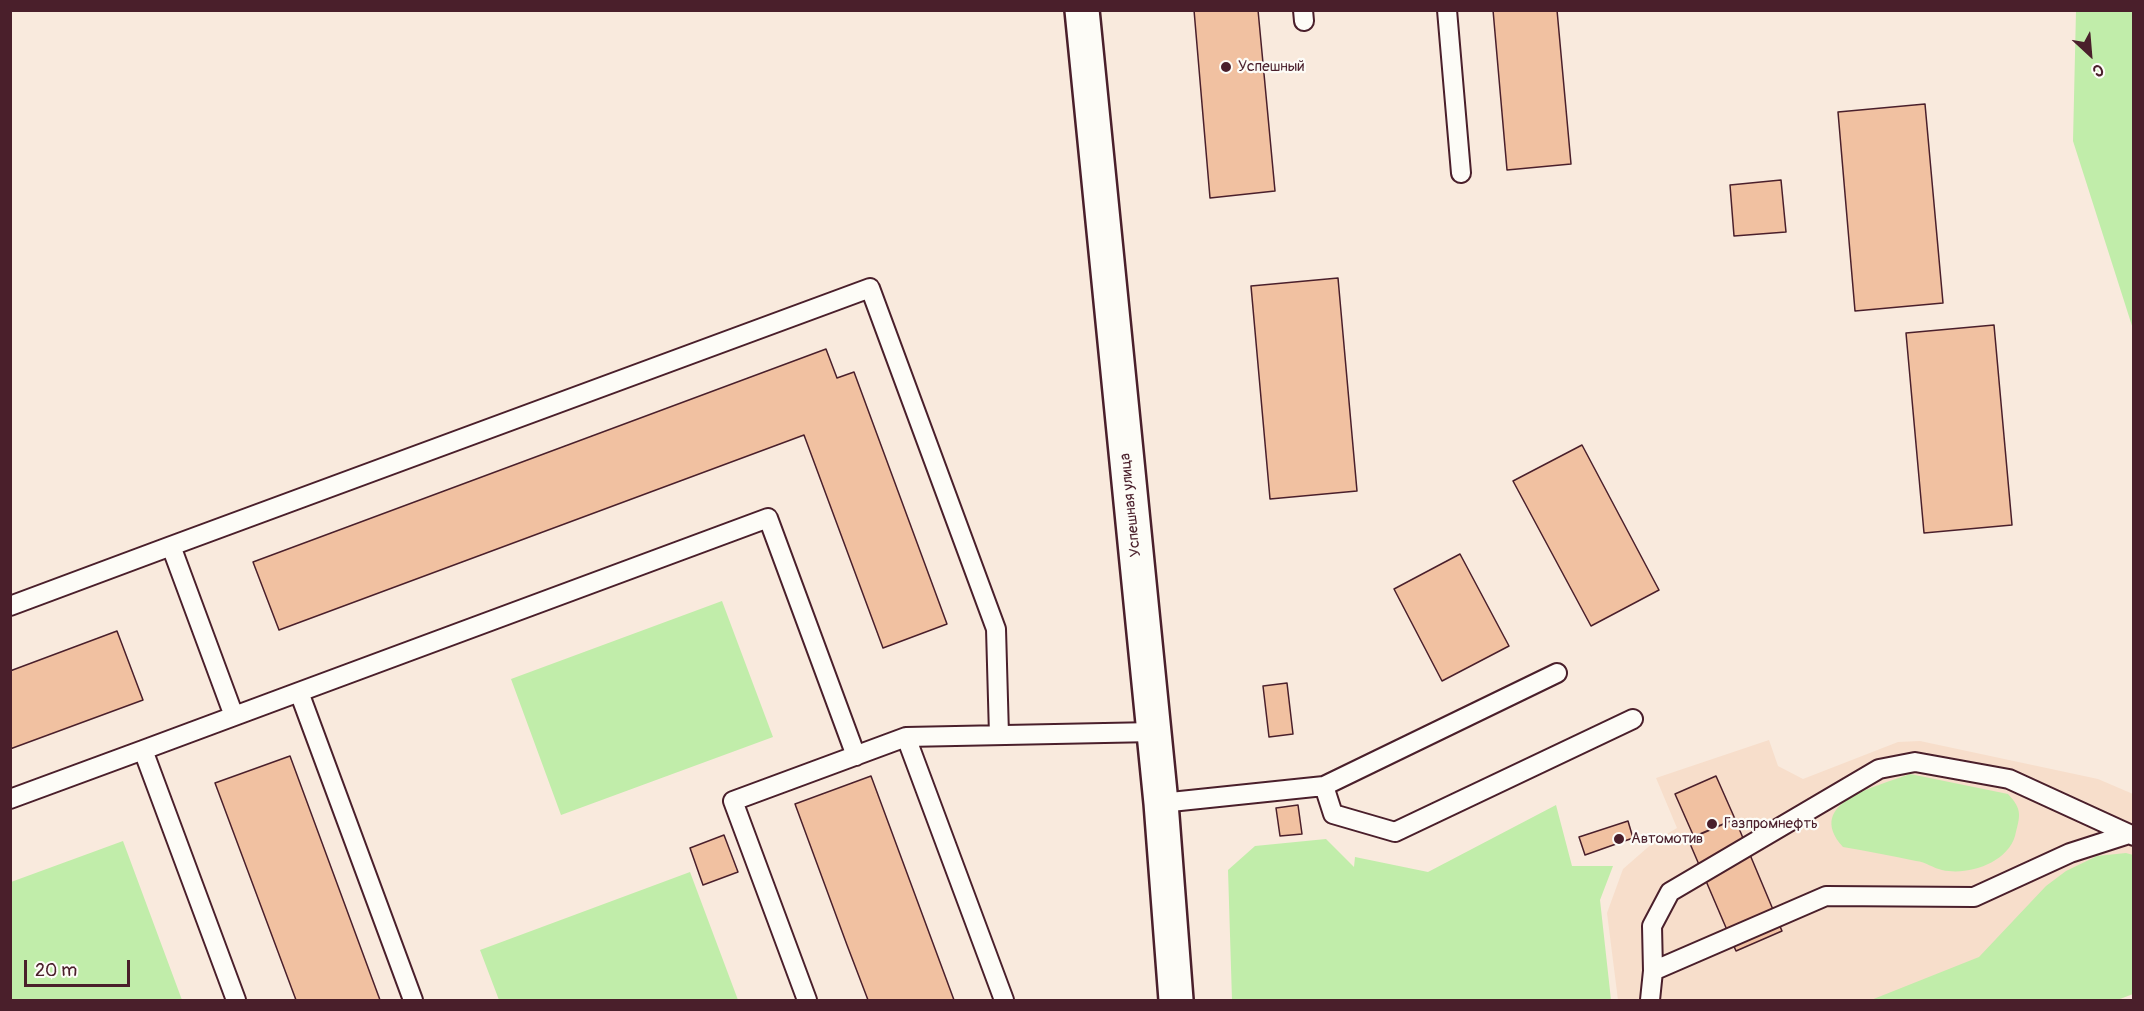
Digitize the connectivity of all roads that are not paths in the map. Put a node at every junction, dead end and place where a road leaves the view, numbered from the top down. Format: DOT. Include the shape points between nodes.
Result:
graph roads {
  1 [pos="1082,10"];
  2 [pos="1447,10"];
  3 [pos="1461,173"];
  4 [pos="171,546"];
  5 [pos="10,606"];
  6 [pos="1557,672"];
  7 [pos="299,692"];
  8 [pos="234,716"];
  9 [pos="1633,719"];
  10 [pos="1154,732"];
  11 [pos="999,735"];
  12 [pos="906,737"];
  13 [pos="143,750"];
  14 [pos="856,756"];
  15 [pos="1324,786"];
  16 [pos="10,799"];
  17 [pos="1161,802"];
  18 [pos="2132,835"];
  19 [pos="1653,971"];
  20 [pos="236,1000"];
  21 [pos="413,1000"];
  22 [pos="807,1000"];
  23 [pos="1004,1000"];
  24 [pos="1176,1000"];
  25 [pos="1650,1000"];
  1 -- 10 [label="street, Успешная улица"];
  2 -- 3 [label="lane"];
  4 -- 5 [label="lane"];
  4 -- 8 [label="lane"];
  4 -- 11 [label="lane" via="870,288 996,629"];
  6 -- 15 [label="lane"];
  7 -- 8 [label="lane"];
  7 -- 14 [label="lane" via="768,518"];
  7 -- 21 [label="lane"];
  8 -- 13 [label="lane"];
  9 -- 15 [label="lane" via="1395,832 1333,813"];
  10 -- 11 [label="lane"];
  10 -- 17 [label="street, Успешная улица"];
  11 -- 12 [label="lane"];
  12 -- 14 [label="lane"];
  12 -- 23 [label="lane"];
  13 -- 16 [label="lane"];
  13 -- 20 [label="lane"];
  14 -- 22 [label="lane" via="733,801"];
  15 -- 17 [label="lane"];
  17 -- 24 [label="street, Успешная улица"];
  18 -- 19 [label="lane" via="2070,853 1974,897 1826,896"];
  18 -- 19 [label="lane" via="2009,779 1915,762 1879,769 1671,892 1652,927"];
  19 -- 25 [label="lane"];
}
